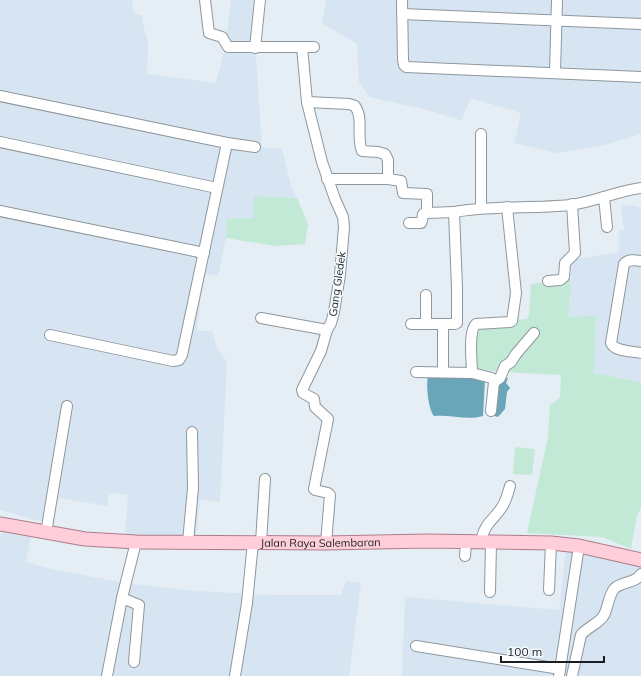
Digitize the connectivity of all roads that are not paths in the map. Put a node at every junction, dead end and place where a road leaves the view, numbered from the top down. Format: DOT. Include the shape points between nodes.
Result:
graph roads {
  1 [pos="205,0"];
  2 [pos="260,0"];
  3 [pos="402,0"];
  4 [pos="557,0"];
  5 [pos="402,14"];
  6 [pos="557,21"];
  7 [pos="641,24"];
  8 [pos="302,47"];
  9 [pos="314,47"];
  10 [pos="255,48"];
  11 [pos="555,73"];
  12 [pos="641,77"];
  13 [pos="0,96"];
  14 [pos="307,102"];
  15 [pos="481,134"];
  16 [pos="0,142"];
  17 [pos="227,143"];
  18 [pos="255,147"];
  19 [pos="328,179"];
  20 [pos="388,179"];
  21 [pos="217,188"];
  22 [pos="641,188"];
  23 [pos="604,197"];
  24 [pos="572,204"];
  25 [pos="507,207"];
  26 [pos="481,208"];
  27 [pos="0,211"];
  28 [pos="454,212"];
  29 [pos="428,213"];
  30 [pos="409,223"];
  31 [pos="607,227"];
  32 [pos="204,253"];
  33 [pos="641,261"];
  34 [pos="548,281"];
  35 [pos="426,295"];
  36 [pos="261,318"];
  37 [pos="411,324"];
  38 [pos="426,324"];
  39 [pos="443,324"];
  40 [pos="327,330"];
  41 [pos="534,333"];
  42 [pos="50,335"];
  43 [pos="641,353"];
  44 [pos="416,372"];
  45 [pos="443,372"];
  46 [pos="472,373"];
  47 [pos="494,382"];
  48 [pos="67,406"];
  49 [pos="491,411"];
  50 [pos="192,432"];
  51 [pos="265,478"];
  52 [pos="510,486"];
  53 [pos="0,524"];
  54 [pos="46,533"];
  55 [pos="136,542"];
  56 [pos="188,542"];
  57 [pos="257,542"];
  58 [pos="466,542"];
  59 [pos="486,542"];
  60 [pos="326,543"];
  61 [pos="551,543"];
  62 [pos="579,546"];
  63 [pos="465,556"];
  64 [pos="641,560"];
  65 [pos="641,574"];
  66 [pos="550,590"];
  67 [pos="490,592"];
  68 [pos="122,598"];
  69 [pos="416,646"];
  70 [pos="134,662"];
  71 [pos="559,672"];
  72 [pos="107,676"];
  73 [pos="236,676"];
  74 [pos="572,676"];
  1 -- 10 [label="street" via="209,33 222,37 228,47"];
  2 -- 10 [label="street"];
  3 -- 5 [label="street"];
  4 -- 6 [label="street"];
  5 -- 6 [label="street"];
  5 -- 11 [label="street" via="403,60 406,67"];
  6 -- 7 [label="street"];
  6 -- 11 [label="street"];
  8 -- 9 [label="street"];
  8 -- 10 [label="street"];
  8 -- 14 [label="street, Gang Gledek"];
  11 -- 12 [label="street"];
  13 -- 17 [label="street"];
  14 -- 19 [label="street, Gang Gledek"];
  14 -- 20 [label="street" via="355,106 360,117 361,149 365,152 385,154 388,160"];
  15 -- 26 [label="street"];
  16 -- 21 [label="street"];
  17 -- 18 [label="street"];
  17 -- 21 [label="street"];
  19 -- 20 [label="street"];
  19 -- 40 [label="street, Gang Gledek" via="343,217 344,227 336,303"];
  20 -- 29 [label="street" via="401,181 403,193 427,194"];
  21 -- 32 [label="street"];
  22 -- 23 [label="street"];
  23 -- 24 [label="street"];
  23 -- 31 [label="street"];
  24 -- 25 [label="street"];
  24 -- 34 [label="street" via="574,253 565,263 564,278"];
  25 -- 26 [label="street"];
  25 -- 46 [label="street" via="516,293 512,321 473,326"];
  26 -- 28 [label="street"];
  27 -- 32 [label="street"];
  28 -- 29 [label="street"];
  28 -- 39 [label="street" via="457,323"];
  29 -- 30 [label="street" via="423,214 421,223"];
  32 -- 42 [label="street" via="179,360 173,361"];
  33 -- 43 [label="street" via="631,260 624,264 611,343 619,350"];
  35 -- 38 [label="street"];
  36 -- 40 [label="street"];
  37 -- 38 [label="street"];
  38 -- 39 [label="street"];
  39 -- 45 [label="street"];
  40 -- 60 [label="street, Gang Gledek" via="321,351 302,391 314,399 315,407 328,419 314,489 330,495"];
  41 -- 47 [label="street" via="504,369 500,378"];
  44 -- 45 [label="street"];
  45 -- 46 [label="street"];
  46 -- 47 [label="street" via="492,378"];
  47 -- 49 [label="street"];
  48 -- 54 [label="street"];
  50 -- 56 [label="street" via="193,488"];
  51 -- 57 [label="street"];
  52 -- 59 [label="street" via="502,507 483,533"];
  53 -- 54 [label="main road, Jalan Raya Salembaran"];
  54 -- 55 [label="main road, Jalan Raya Salembaran" via="85,539"];
  55 -- 56 [label="main road, Jalan Raya Salembaran"];
  55 -- 68 [label="street"];
  56 -- 57 [label="main road, Jalan Raya Salembaran"];
  57 -- 60 [label="main road, Jalan Raya Salembaran"];
  57 -- 73 [label="street"];
  58 -- 59 [label="main road, Jalan Raya Salembaran"];
  58 -- 60 [label="main road, Jalan Raya Salembaran"];
  58 -- 63 [label="street"];
  59 -- 61 [label="main road, Jalan Raya Salembaran"];
  59 -- 67 [label="street"];
  61 -- 62 [label="main road, Jalan Raya Salembaran"];
  61 -- 66 [label="street"];
  62 -- 64 [label="main road, Jalan Raya Salembaran"];
  62 -- 71 [label="street"];
  65 -- 74 [label="street" via="635,580 614,589 603,616 585,630 581,636"];
  68 -- 70 [label="street" via="139,605"];
  68 -- 72 [label="street"];
  69 -- 71 [label="street"];
}
